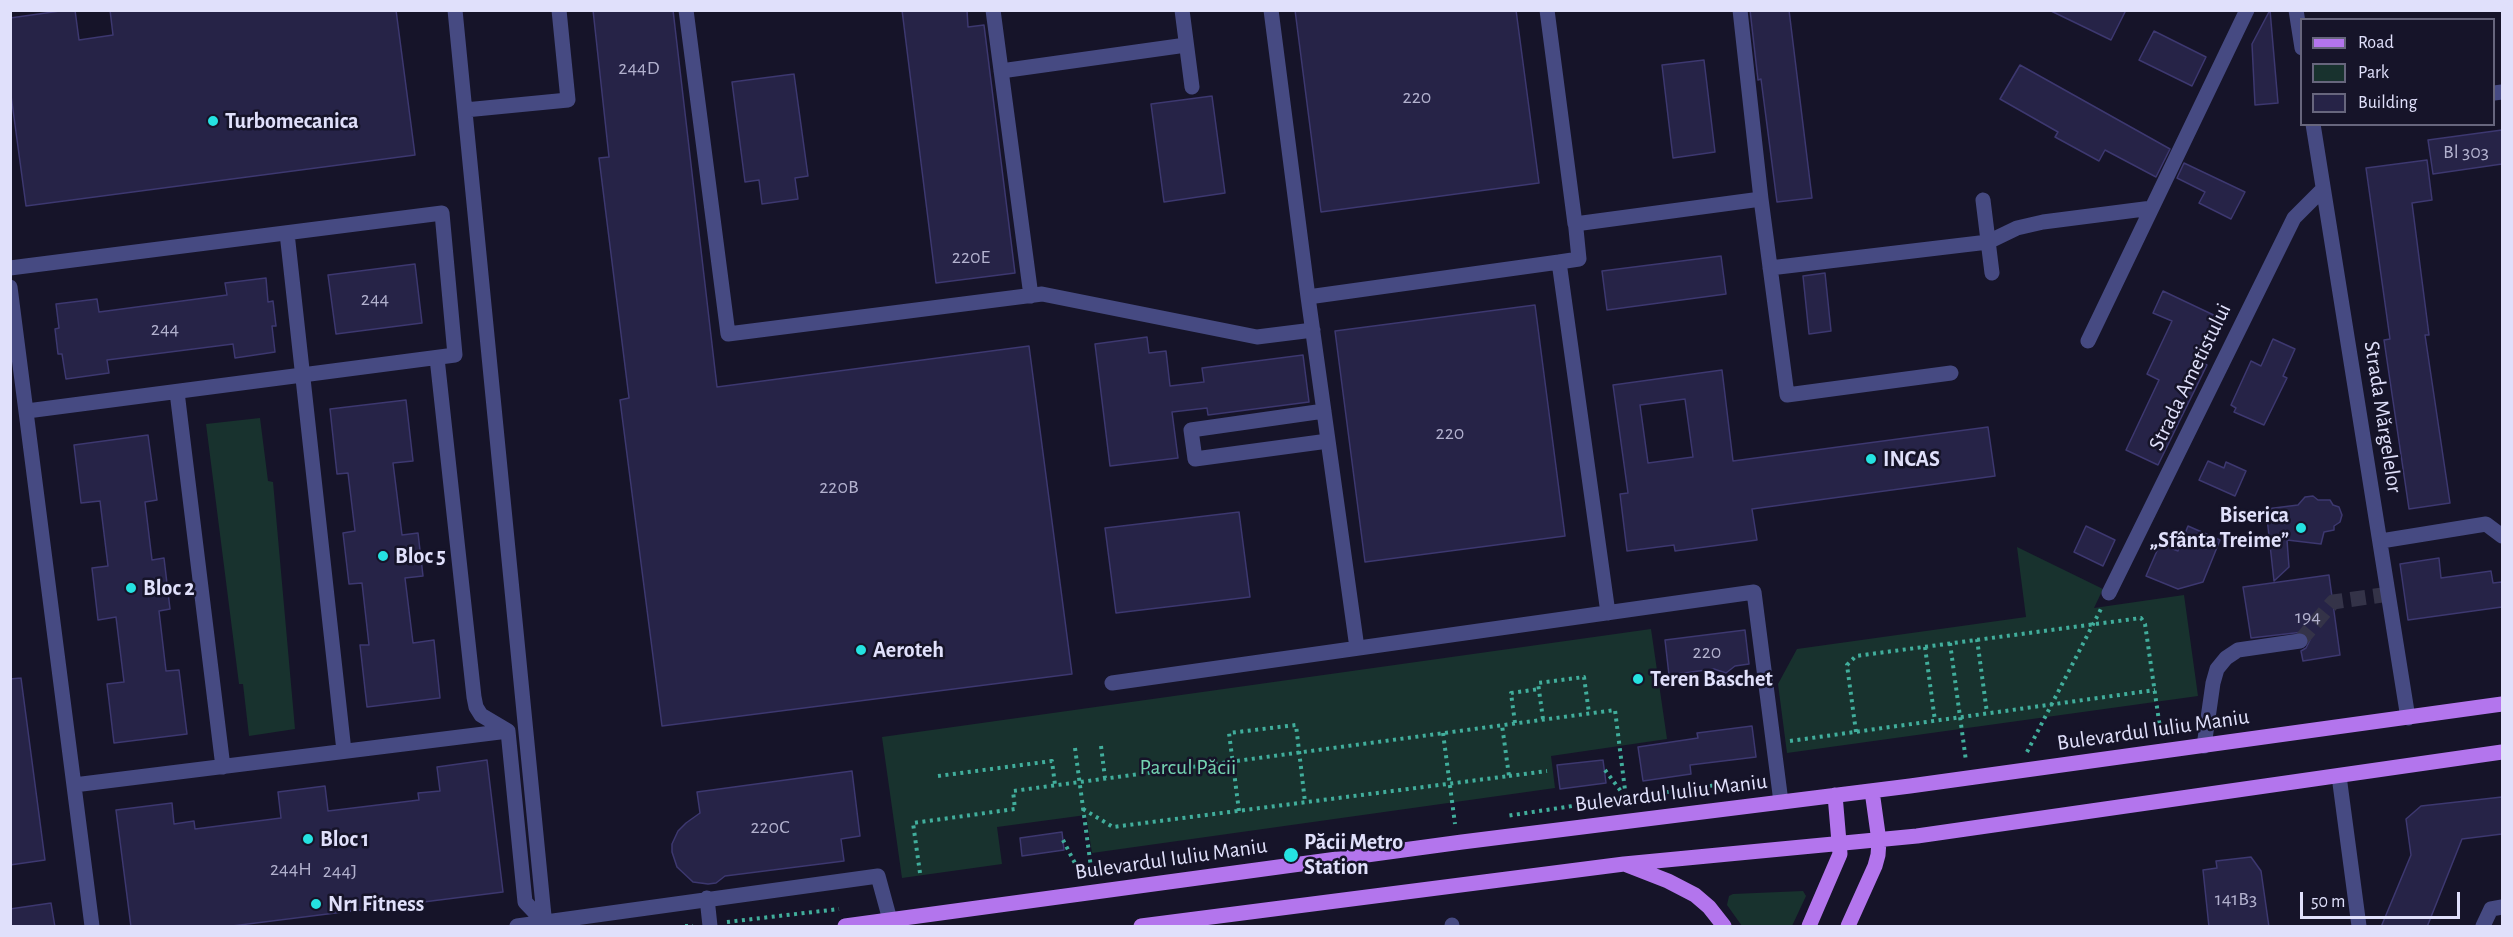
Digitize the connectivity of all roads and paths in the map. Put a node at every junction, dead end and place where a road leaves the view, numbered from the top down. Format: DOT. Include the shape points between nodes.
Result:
graph roads {
  1 [pos="455,10"];
  2 [pos="559,10"];
  3 [pos="686,10"];
  4 [pos="993,10"];
  5 [pos="1182,10"];
  6 [pos="1271,10"];
  7 [pos="1547,10"];
  8 [pos="1740,10"];
  9 [pos="2247,10"];
  10 [pos="2296,10"];
  11 [pos="2300,40"];
  12 [pos="1186,45"];
  13 [pos="1001,72"];
  14 [pos="1192,87"];
  15 [pos="465,110"];
  16 [pos="2313,126"];
  17 [pos="2323,189"];
  18 [pos="1761,199"];
  19 [pos="1983,200"];
  20 [pos="2152,208"];
  21 [pos="1575,219"];
  22 [pos="287,233"];
  23 [pos="1988,242"];
  24 [pos="1559,261"];
  25 [pos="10,268"];
  26 [pos="1770,268"];
  27 [pos="1992,273"];
  28 [pos="10,287"];
  29 [pos="1031,296"];
  30 [pos="1308,297"];
  31 [pos="1312,330"];
  32 [pos="2088,341"];
  33 [pos="437,358"];
  34 [pos="1951,373"];
  35 [pos="303,376"];
  36 [pos="177,392"];
  37 [pos="27,411"];
  38 [pos="1324,411"];
  39 [pos="1328,441"];
  40 [pos="2502,536"];
  41 [pos="2380,541"];
  42 [pos="2109,593"];
  43 [pos="1608,613"];
  44 [pos="2093,624"];
  45 [pos="1977,639"];
  46 [pos="2300,641"];
  47 [pos="1950,643"];
  48 [pos="1925,646"];
  49 [pos="1357,648"];
  50 [pos="1112,683"];
  51 [pos="1539,689"];
  52 [pos="2155,690"];
  53 [pos="2502,704"];
  54 [pos="2052,705"];
  55 [pos="1589,713"];
  56 [pos="1987,713"];
  57 [pos="1960,717"];
  58 [pos="2408,718"];
  59 [pos="1543,719"];
  60 [pos="1935,721"];
  61 [pos="1515,723"];
  62 [pos="1502,725"];
  63 [pos="508,731"];
  64 [pos="1856,732"];
  65 [pos="1443,733"];
  66 [pos="1774,743"];
  67 [pos="1101,746"];
  68 [pos="2204,746"];
  69 [pos="1075,748"];
  70 [pos="344,751"];
  71 [pos="1299,752"];
  72 [pos="2164,752"];
  73 [pos="2502,752"];
  74 [pos="1232,761"];
  75 [pos="223,767"];
  76 [pos="1605,770"];
  77 [pos="1547,771"];
  78 [pos="2017,771"];
  79 [pos="938,776"];
  80 [pos="1509,776"];
  81 [pos="2339,776"];
  82 [pos="1105,778"];
  83 [pos="1968,778"];
  84 [pos="1079,781"];
  85 [pos="1449,783"];
  86 [pos="74,785"];
  87 [pos="1055,785"];
  88 [pos="1872,791"];
  89 [pos="1835,795"];
  90 [pos="1626,798"];
  91 [pos="1305,802"];
  92 [pos="1781,802"];
  93 [pos="1740,807"];
  94 [pos="1083,809"];
  95 [pos="1239,811"];
  96 [pos="1455,824"];
  97 [pos="1879,841"];
  98 [pos="1840,845"];
  99 [pos="1624,864"];
  100 [pos="920,873"];
  101 [pos="1092,879"];
  102 [pos="707,898"];
  103 [pos="2502,907"];
  104 [pos="890,920"];
  105 [pos="1216,921"];
  106 [pos="545,925"];
  107 [pos="92,927"];
  108 [pos="517,927"];
  109 [pos="710,927"];
  110 [pos="845,927"];
  111 [pos="1141,927"];
  112 [pos="1724,927"];
  113 [pos="1809,927"];
  114 [pos="1848,927"];
  115 [pos="2359,927"];
  116 [pos="2483,927"];
  1 -- 15 [label="street"];
  2 -- 15 [label="street" via="567,100"];
  3 -- 29 [label="street" via="728,334"];
  4 -- 13 [label="street"];
  5 -- 12 [label="street"];
  6 -- 30 [label="street"];
  7 -- 21 [label="street"];
  8 -- 18 [label="street"];
  9 -- 20 [label="street"];
  10 -- 11 [label="street"];
  12 -- 13 [label="street"];
  12 -- 14 [label="street"];
  13 -- 29 [label="street"];
  15 -- 106 [label="street"];
  16 -- 17 [label="street, Strada Mărgelelor"];
  17 -- 41 [label="street, Strada Mărgelelor"];
  17 -- 42 [label="street, Strada Ametistului" via="2294,218"];
  18 -- 21 [label="street" via="1575,224"];
  18 -- 26 [label="street"];
  19 -- 23 [label="street"];
  20 -- 23 [label="street" via="2043,222 2011,230"];
  20 -- 32 [label="street"];
  21 -- 24 [label="street" via="1579,259"];
  22 -- 25 [label="street"];
  22 -- 33 [label="street" via="442,213 456,351 450,357"];
  22 -- 35 [label="street"];
  23 -- 26 [label="street"];
  23 -- 27 [label="street"];
  24 -- 30 [label="street"];
  24 -- 43 [label="street"];
  26 -- 34 [label="street" via="1787,395"];
  28 -- 37 [label="street"];
  29 -- 31 [label="street" via="1042,294 1257,337"];
  30 -- 31 [label="street"];
  31 -- 38 [label="street"];
  33 -- 35 [label="street"];
  33 -- 63 [label="street" via="476,708 481,716"];
  35 -- 36 [label="street"];
  35 -- 70 [label="street"];
  36 -- 37 [label="street"];
  36 -- 75 [label="street"];
  37 -- 86 [label="street"];
  38 -- 39 [label="street"];
  38 -- 39 [label="street" via="1191,430 1195,459"];
  39 -- 49 [label="street"];
  40 -- 41 [label="street" via="2486,524"];
  41 -- 58 [label="street, Strada Mărgelelor"];
  43 -- 49 [label="street"];
  43 -- 66 [label="street" via="1754,592"];
  44 -- 45 [label="path"];
  44 -- 52 [label="path" via="2144,620"];
  44 -- 54 [label="path"];
  45 -- 47 [label="path"];
  45 -- 56 [label="path"];
  46 -- 68 [label="street" via="2238,650 2226,658 2213,682"];
  47 -- 48 [label="path"];
  47 -- 57 [label="path"];
  48 -- 60 [label="path"];
  48 -- 64 [label="path" via="1856,656 1848,662"];
  49 -- 50 [label="street"];
  51 -- 55 [label="path" via="1538,683 1584,677"];
  51 -- 59 [label="path"];
  51 -- 61 [label="path" via="1511,693"];
  52 -- 54 [label="path"];
  52 -- 72 [label="path"];
  53 -- 58 [label="main road, Bulevardul Iuliu Maniu"];
  54 -- 56 [label="path"];
  54 -- 78 [label="path"];
  55 -- 59 [label="path"];
  55 -- 90 [label="path" via="1615,710"];
  56 -- 57 [label="path"];
  57 -- 60 [label="path"];
  57 -- 83 [label="path"];
  58 -- 68 [label="main road, Bulevardul Iuliu Maniu"];
  59 -- 61 [label="path"];
  60 -- 64 [label="path"];
  61 -- 62 [label="path"];
  62 -- 65 [label="path"];
  62 -- 80 [label="path"];
  63 -- 70 [label="street"];
  63 -- 106 [label="street" via="525,902"];
  64 -- 66 [label="path"];
  65 -- 71 [label="path"];
  65 -- 85 [label="path"];
  66 -- 92 [label="street"];
  67 -- 82 [label="path"];
  68 -- 72 [label="main road, Bulevardul Iuliu Maniu"];
  69 -- 84 [label="path"];
  70 -- 75 [label="street"];
  71 -- 74 [label="path"];
  71 -- 74 [label="path" via="1296,725 1229,733"];
  71 -- 91 [label="path"];
  72 -- 78 [label="main road, Bulevardul Iuliu Maniu"];
  73 -- 81 [label="main road"];
  74 -- 82 [label="path"];
  74 -- 95 [label="path"];
  75 -- 86 [label="street"];
  76 -- 90 [label="path"];
  77 -- 80 [label="path"];
  78 -- 83 [label="main road, Bulevardul Iuliu Maniu"];
  79 -- 87 [label="path" via="1052,761"];
  80 -- 85 [label="path"];
  81 -- 97 [label="main road"];
  81 -- 115 [label="street"];
  82 -- 84 [label="path"];
  83 -- 88 [label="main road, Bulevardul Iuliu Maniu"];
  84 -- 87 [label="path"];
  84 -- 94 [label="path"];
  85 -- 91 [label="path"];
  85 -- 96 [label="path"];
  86 -- 107 [label="street"];
  87 -- 100 [label="path" via="1013,791 1015,809 914,823"];
  88 -- 89 [label="main road, Bulevardul Iuliu Maniu"];
  88 -- 97 [label="main road"];
  89 -- 92 [label="main road, Bulevardul Iuliu Maniu"];
  89 -- 98 [label="main road"];
  90 -- 93 [label="path" via="1737,782"];
  91 -- 95 [label="path"];
  92 -- 93 [label="main road, Bulevardul Iuliu Maniu"];
  93 -- 104 [label="main road, Bulevardul Iuliu Maniu"];
  94 -- 95 [label="path" via="1113,827"];
  94 -- 101 [label="path"];
  97 -- 98 [label="main road"];
  97 -- 114 [label="main road" via="1875,866"];
  98 -- 99 [label="main road"];
  98 -- 113 [label="main road" via="1837,862"];
  99 -- 105 [label="main road"];
  99 -- 112 [label="main road" via="1695,894"];
  102 -- 104 [label="street" via="878,876"];
  102 -- 106 [label="street"];
  102 -- 109 [label="street"];
  103 -- 116 [label="street" via="2491,909"];
  104 -- 110 [label="main road, Bulevardul Iuliu Maniu"];
  105 -- 111 [label="main road"];
  106 -- 108 [label="street"];
}
